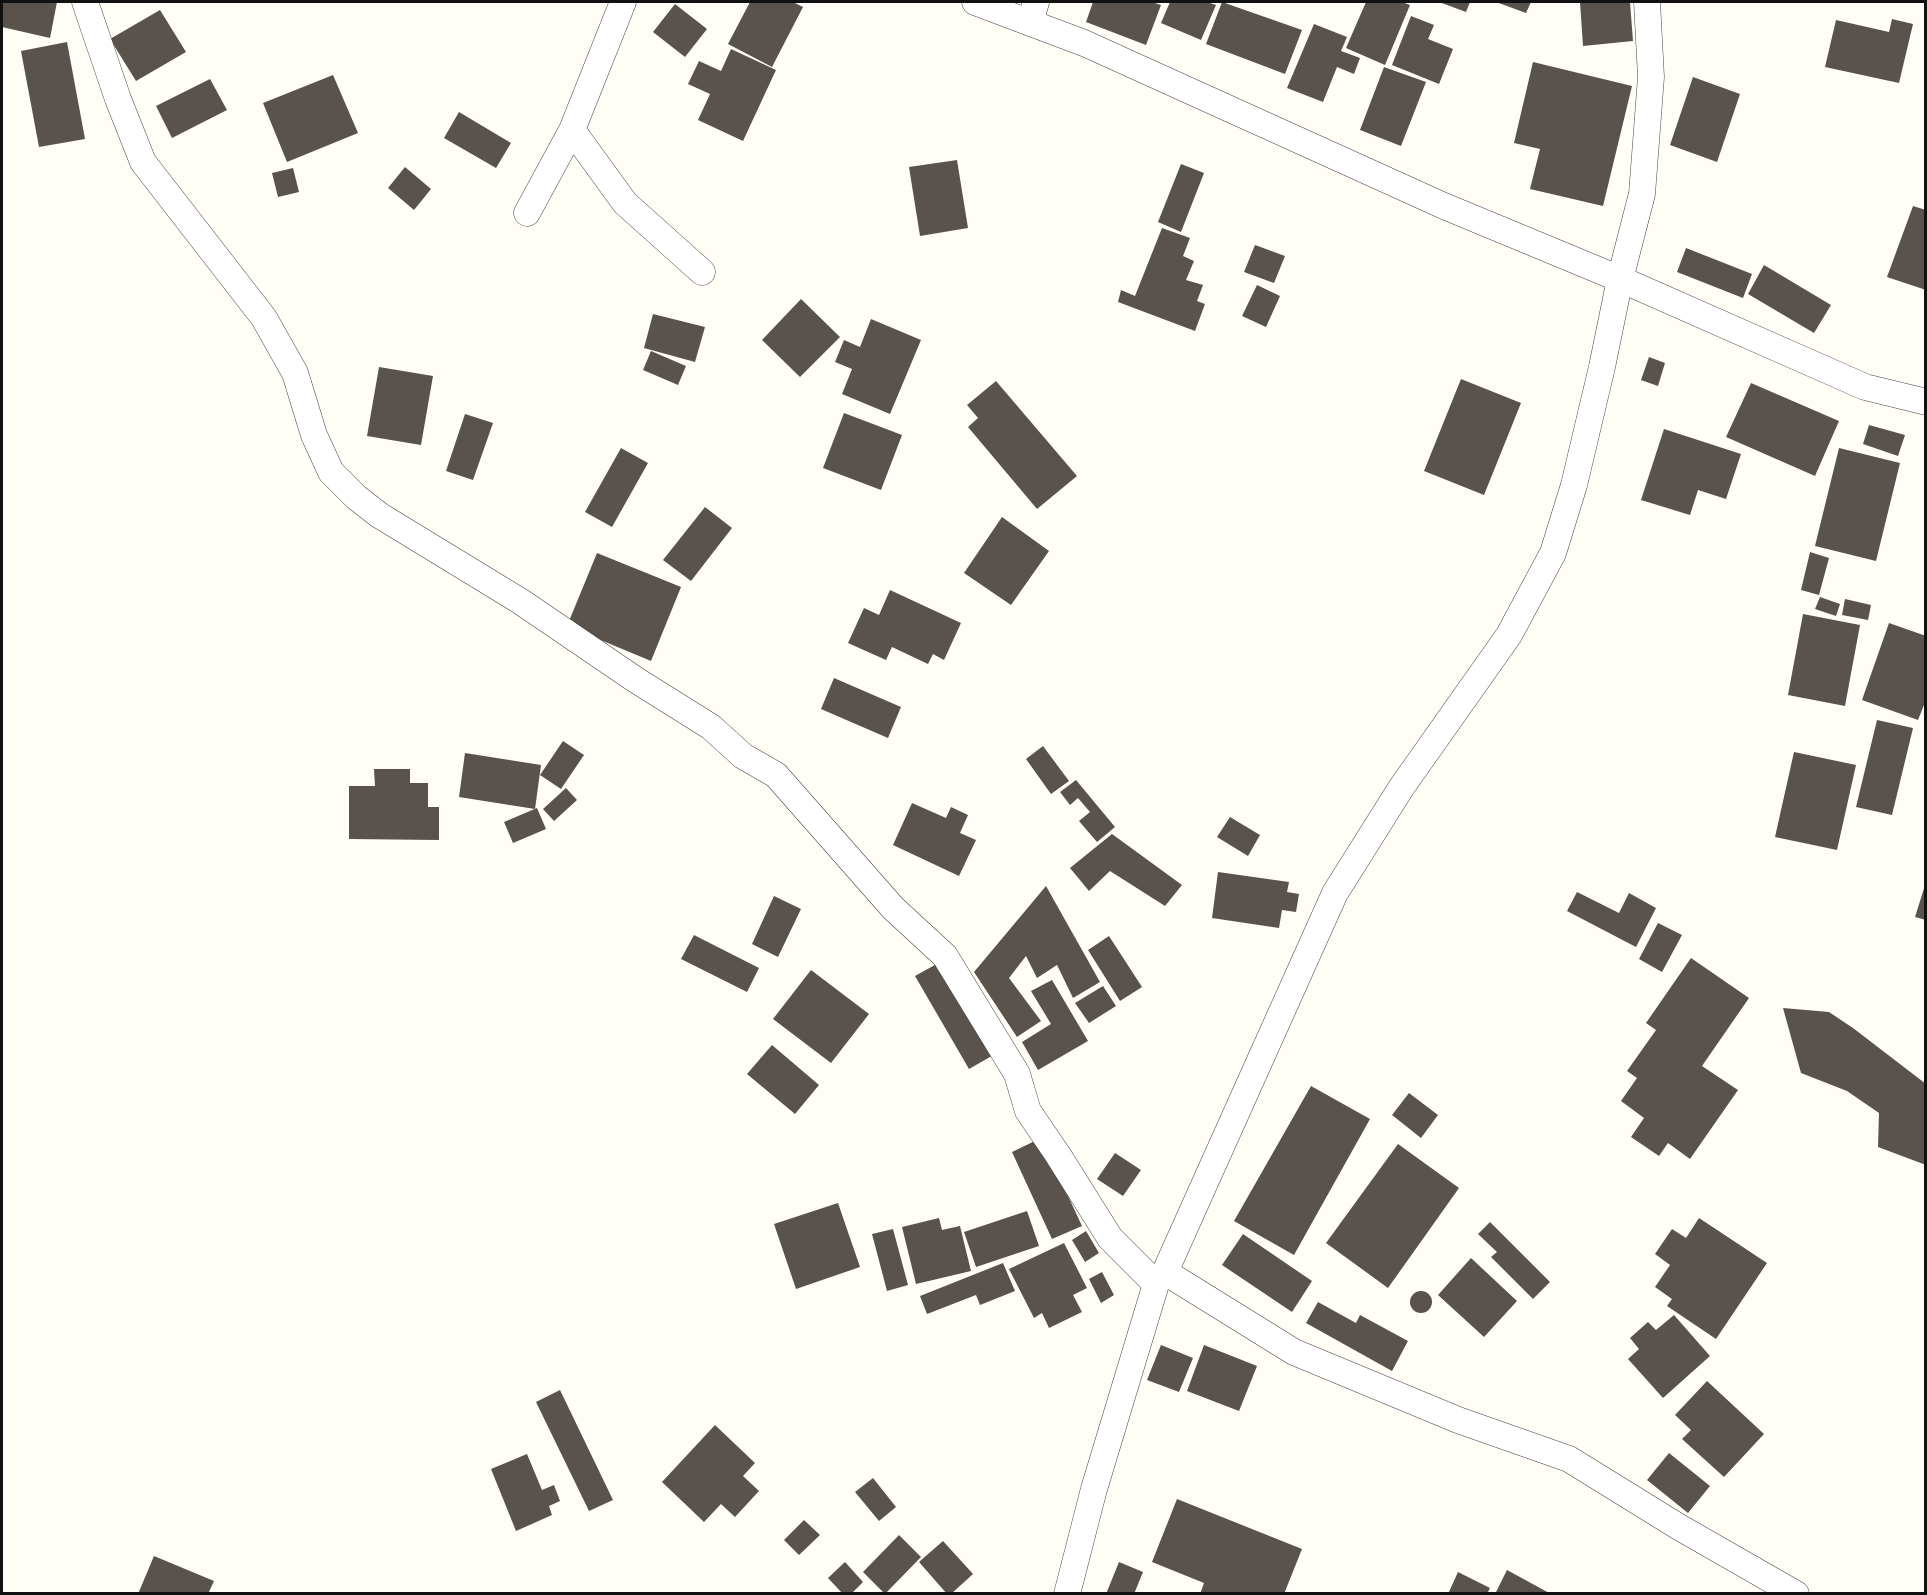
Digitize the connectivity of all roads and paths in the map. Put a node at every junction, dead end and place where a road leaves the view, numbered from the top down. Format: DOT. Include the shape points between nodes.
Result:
graph roads {
  1 [pos="85,2"];
  2 [pos="623,2"];
  3 [pos="975,2"];
  4 [pos="1647,2"];
  5 [pos="1033,12"];
  6 [pos="572,130"];
  7 [pos="527,213"];
  8 [pos="702,272"];
  9 [pos="1620,279"];
  10 [pos="1926,402"];
  11 [pos="1160,1278"];
  12 [pos="1067,1593"];
  13 [pos="1796,1593"];
  1 -- 11 [label="street" via="143,162 264,318 295,373 314,435 331,471 356,498 380,515 520,601 711,728 742,756 776,775 893,908 945,956 1017,1074 1028,1111 1110,1238"];
  2 -- 6 [label="street"];
  3 -- 5 [label="street"];
  4 -- 9 [label="street" via="1651,77 1642,194"];
  5 -- 9 [label="street" via="1084,43 1444,206"];
  6 -- 7 [label="street"];
  6 -- 8 [label="street" via="625,203"];
  9 -- 10 [label="street" via="1865,387"];
  9 -- 11 [label="street" via="1574,485 1553,553 1509,635 1401,788 1335,893"];
  11 -- 12 [label="street" via="1094,1489"];
  11 -- 13 [label="street" via="1294,1352 1458,1420 1569,1459"];
}
